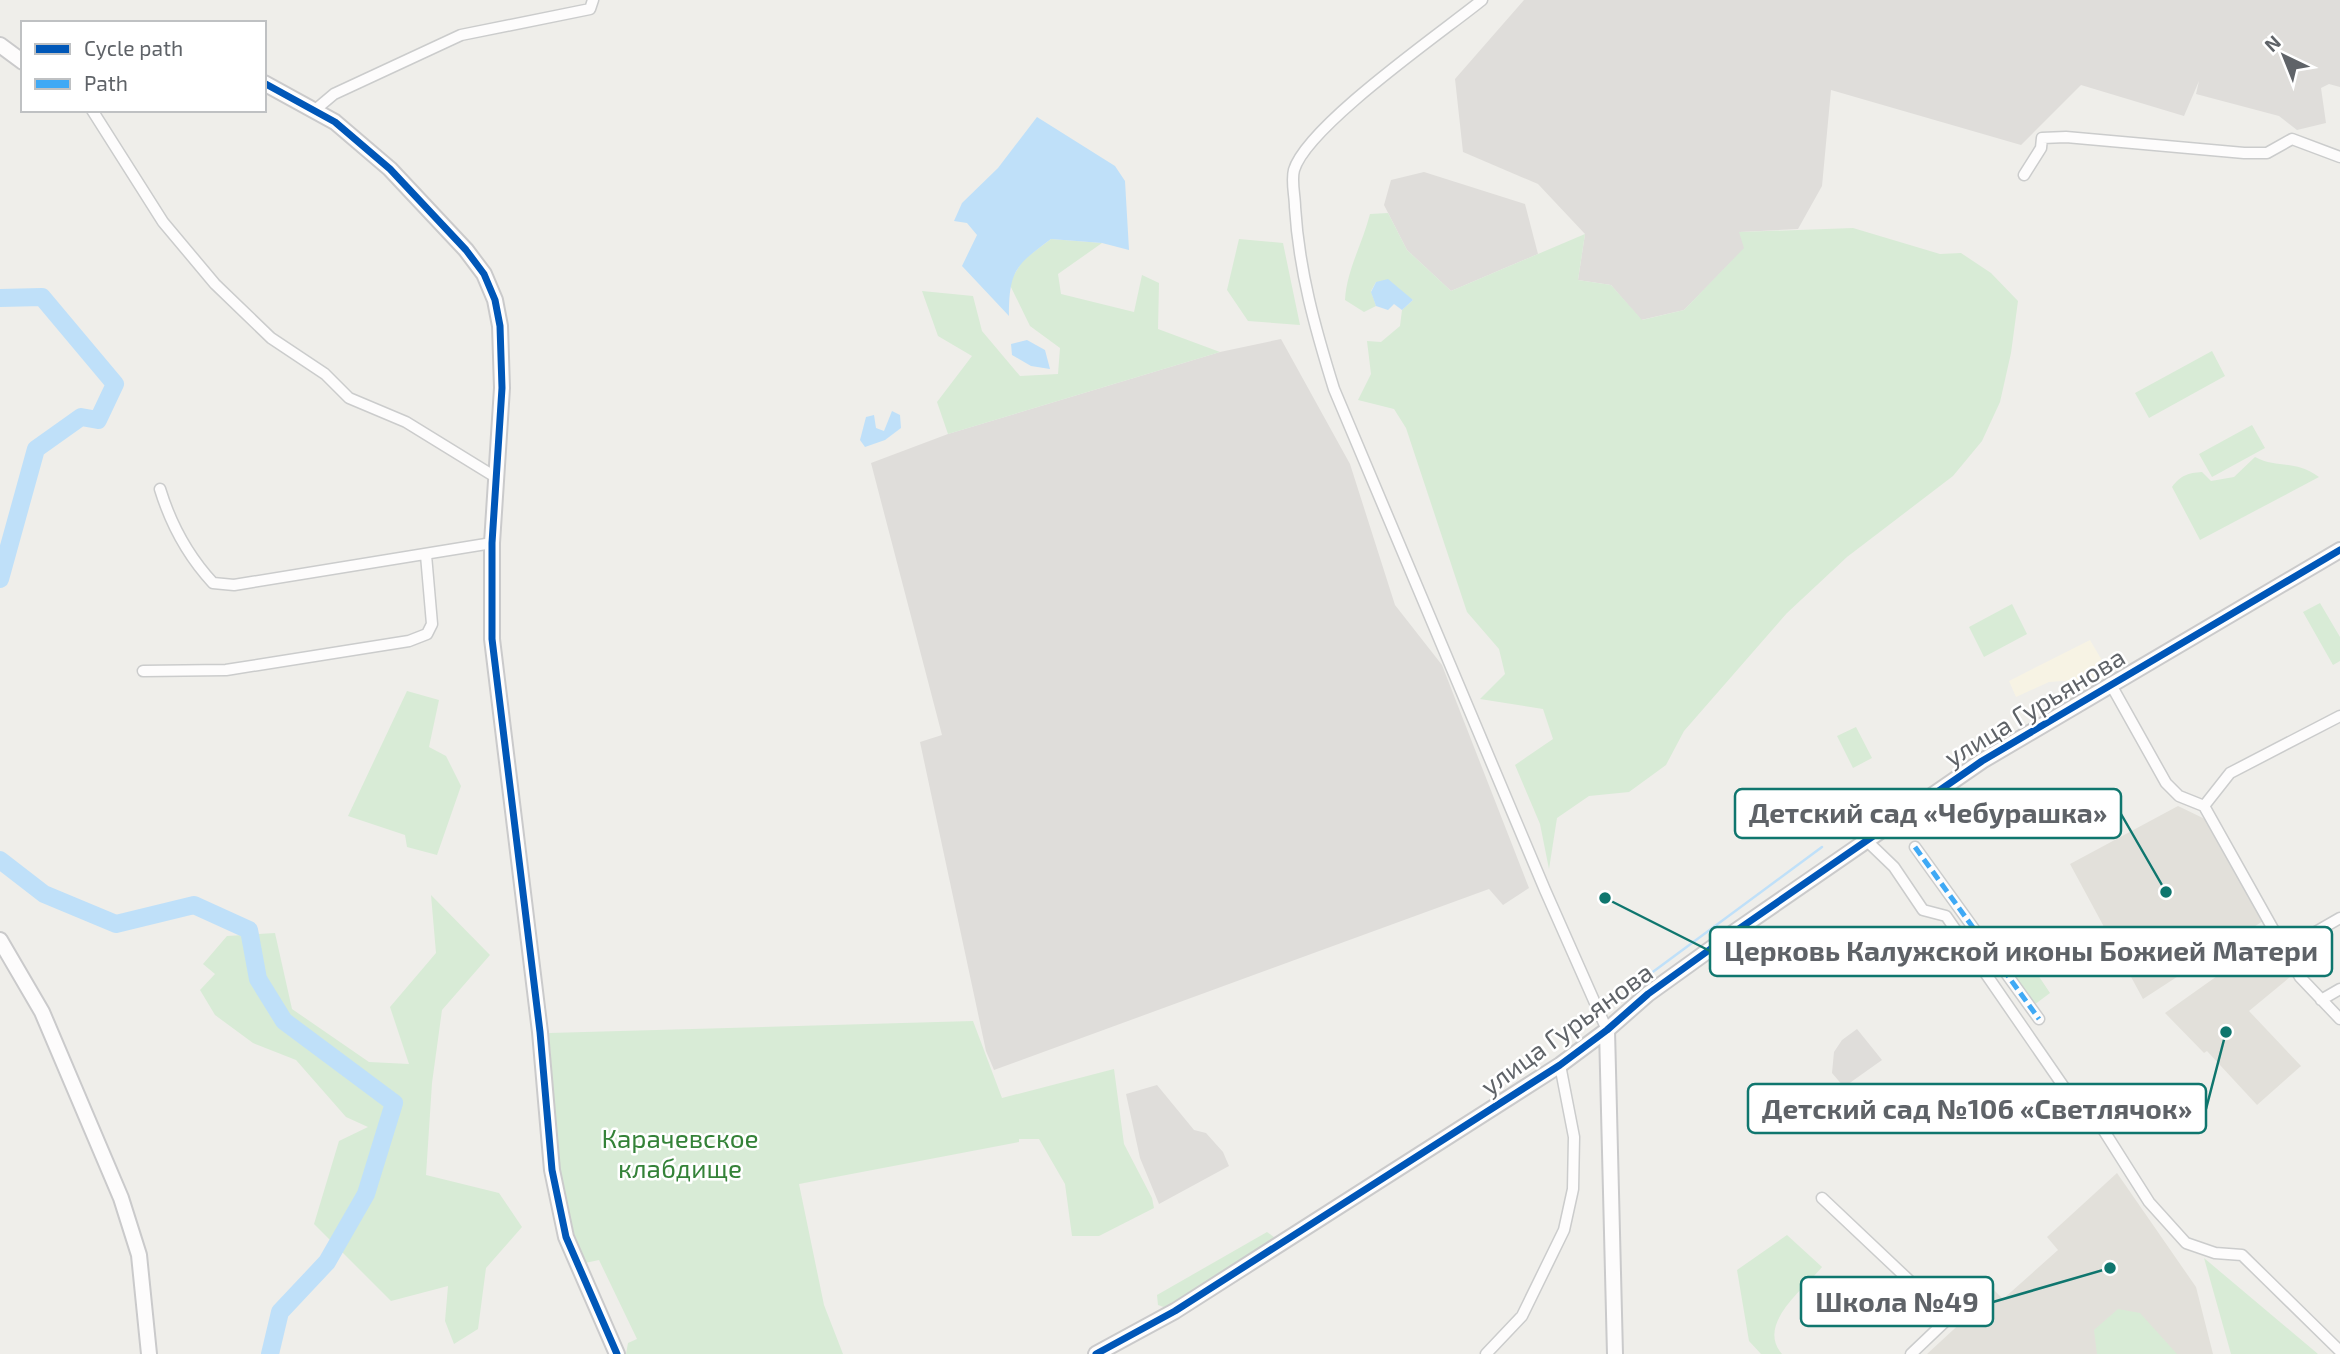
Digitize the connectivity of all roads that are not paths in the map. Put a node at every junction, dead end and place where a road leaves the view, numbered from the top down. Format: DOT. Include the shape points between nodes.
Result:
graph roads {
  1 [pos="593,0"];
  2 [pos="1482,0"];
  3 [pos="0,45"];
  4 [pos="21,61"];
  5 [pos="266,83"];
  6 [pos="315,110"];
  7 [pos="93,112"];
  8 [pos="2340,157"];
  9 [pos="2024,175"];
  10 [pos="497,478"];
  11 [pos="160,489"];
  12 [pos="492,543"];
  13 [pos="2340,550"];
  14 [pos="426,555"];
  15 [pos="144,671"];
  16 [pos="2110,683"];
  17 [pos="2340,716"];
  18 [pos="2204,806"];
  19 [pos="1867,841"];
  20 [pos="1915,847"];
  21 [pos="2340,918"];
  22 [pos="0,940"];
  23 [pos="2286,949"];
  24 [pos="2340,989"];
  25 [pos="2321,1000"];
  26 [pos="2039,1019"];
  27 [pos="2340,1019"];
  28 [pos="1607,1030"];
  29 [pos="1560,1065"];
  30 [pos="1822,1198"];
  31 [pos="2340,1351"];
  32 [pos="149,1354"];
  33 [pos="617,1354"];
  34 [pos="1096,1354"];
  35 [pos="1486,1354"];
  36 [pos="1615,1354"];
  37 [pos="1911,1354"];
  1 -- 6 [label="street" via="590,9 461,35 334,94"];
  2 -- 28 [label="street" via="1325,125 1303,151 1293,172 1298,257 1334,389"];
  3 -- 4 [label="street"];
  5 -- 6 [label="street"];
  6 -- 10 [label="street" via="358,139 416,194 484,274 500,326"];
  7 -- 10 [label="street" via="163,222 215,284 271,338 325,374 349,398 406,422"];
  8 -- 9 [label="street" via="2292,139 2267,153 2244,153 2042,138"];
  10 -- 12 [label="street"];
  11 -- 14 [label="street" via="169,521 213,583 234,585"];
  12 -- 14 [label="street"];
  12 -- 33 [label="street" via="492,639 555,1194 571,1250"];
  13 -- 16 [label="street, улица Гурьянова"];
  14 -- 15 [label="street" via="432,624 427,634 410,641 226,670"];
  16 -- 18 [label="street" via="2166,783 2179,796"];
  16 -- 19 [label="street, улица Гурьянова" via="1982,761"];
  17 -- 18 [label="street" via="2230,773"];
  18 -- 23 [label="street"];
  19 -- 28 [label="street, улица Гурьянова" via="1648,994"];
  19 -- 31 [label="street" via="1894,867 1923,909 1946,916 2077,1107 2099,1123 2149,1202 2186,1243 2215,1253 2242,1255"];
  20 -- 26 [label="street"];
  21 -- 23 [label="street"];
  22 -- 32 [label="street" via="42,1012 121,1198 141,1268"];
  23 -- 25 [label="street" via="2300,977"];
  24 -- 25 [label="street"];
  25 -- 27 [label="street"];
  28 -- 29 [label="street, улица Гурьянова"];
  28 -- 36 [label="street"];
  29 -- 34 [label="street, улица Гурьянова" via="1175,1311"];
  29 -- 35 [label="street" via="1574,1137 1573,1189 1564,1230 1522,1316"];
  30 -- 37 [label="street" via="1930,1300 1952,1315"];
}
